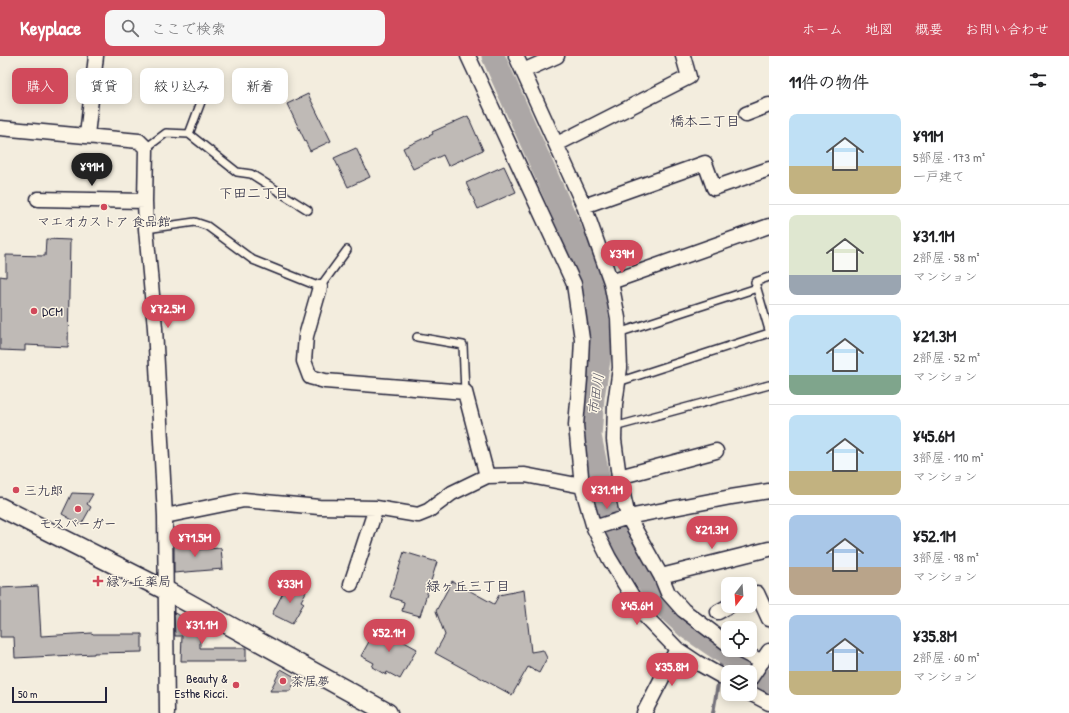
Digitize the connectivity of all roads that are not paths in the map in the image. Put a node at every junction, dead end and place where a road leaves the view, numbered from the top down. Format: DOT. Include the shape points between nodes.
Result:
graph roads {
  1 [pos="96,56"];
  2 [pos="468,56"];
  3 [pos="516,56"];
  4 [pos="557,56"];
  5 [pos="684,56"];
  6 [pos="523,71"];
  7 [pos="200,104"];
  8 [pos="769,105"];
  9 [pos="746,114"];
  10 [pos="0,128"];
  11 [pos="189,134"];
  12 [pos="87,135"];
  13 [pos="557,144"];
  14 [pos="146,148"];
  15 [pos="769,169"];
  16 [pos="38,199"];
  17 [pos="145,201"];
  18 [pos="584,206"];
  19 [pos="308,210"];
  20 [pos="769,226"];
  21 [pos="146,229"];
  22 [pos="347,250"];
  23 [pos="769,277"];
  24 [pos="611,282"];
  25 [pos="320,287"];
  26 [pos="757,288"];
  27 [pos="769,330"];
  28 [pos="618,333"];
  29 [pos="769,334"];
  30 [pos="417,337"];
  31 [pos="618,382"];
  32 [pos="769,385"];
  33 [pos="465,392"];
  34 [pos="614,427"];
  35 [pos="716,452"];
  36 [pos="487,476"];
  37 [pos="619,476"];
  38 [pos="582,486"];
  39 [pos="769,491"];
  40 [pos="0,507"];
  41 [pos="376,508"];
  42 [pos="165,516"];
  43 [pos="628,517"];
  44 [pos="594,528"];
  45 [pos="769,549"];
  46 [pos="661,576"];
  47 [pos="352,584"];
  48 [pos="167,591"];
  49 [pos="757,595"];
  50 [pos="769,619"];
  51 [pos="721,639"];
  52 [pos="677,649"];
  53 [pos="765,656"];
  54 [pos="757,668"];
  55 [pos="721,676"];
  56 [pos="757,696"];
  57 [pos="769,703"];
  58 [pos="167,713"];
  59 [pos="388,713"];
  60 [pos="644,713"];
  1 -- 12 [label="street"];
  2 -- 38 [label="street" via="574,284 582,339 576,425"];
  3 -- 6 [label="street"];
  4 -- 6 [label="street"];
  5 -- 13 [label="street" via="689,78"];
  6 -- 13 [label="street"];
  7 -- 11 [label="lane"];
  8 -- 9 [label="street"];
  10 -- 12 [label="street"];
  11 -- 14 [label="lane" via="166,133"];
  11 -- 19 [label="lane" via="237,172 251,174"];
  12 -- 14 [label="street" via="139,141"];
  13 -- 18 [label="street"];
  14 -- 17 [label="street"];
  15 -- 18 [label="street" via="714,188 705,163"];
  16 -- 17 [label="street"];
  17 -- 21 [label="street"];
  18 -- 24 [label="street"];
  20 -- 24 [label="street"];
  21 -- 25 [label="lane" via="195,222 207,226 253,260"];
  21 -- 42 [label="street" via="155,328"];
  22 -- 25 [label="lane"];
  23 -- 26 [label="lane" via="755,282"];
  24 -- 28 [label="street" via="618,318"];
  25 -- 33 [label="street" via="306,336 304,361 310,377 325,381"];
  26 -- 27 [label="lane"];
  26 -- 28 [label="lane"];
  28 -- 31 [label="street"];
  29 -- 31 [label="lane"];
  30 -- 33 [label="lane" via="463,345"];
  31 -- 34 [label="street"];
  32 -- 34 [label="lane"];
  33 -- 36 [label="street"];
  34 -- 37 [label="street"];
  35 -- 37 [label="street"];
  36 -- 38 [label="street" via="525,475"];
  36 -- 41 [label="street" via="452,493 428,511 418,515"];
  37 -- 43 [label="street"];
  38 -- 44 [label="street"];
  39 -- 43 [label="street"];
  40 -- 48 [label="street"];
  41 -- 42 [label="street" via="319,507 244,500"];
  41 -- 47 [label="street"];
  42 -- 48 [label="street"];
  43 -- 44 [label="street"];
  43 -- 46 [label="street"];
  44 -- 52 [label="street" via="643,614"];
  45 -- 46 [label="street"];
  46 -- 51 [label="street" via="668,593 682,610"];
  48 -- 58 [label="street"];
  48 -- 59 [label="street"];
  49 -- 50 [label="street"];
  52 -- 55 [label="street"];
  52 -- 60 [label="street"];
  53 -- 54 [label="street"];
  56 -- 57 [label="street"];
}
